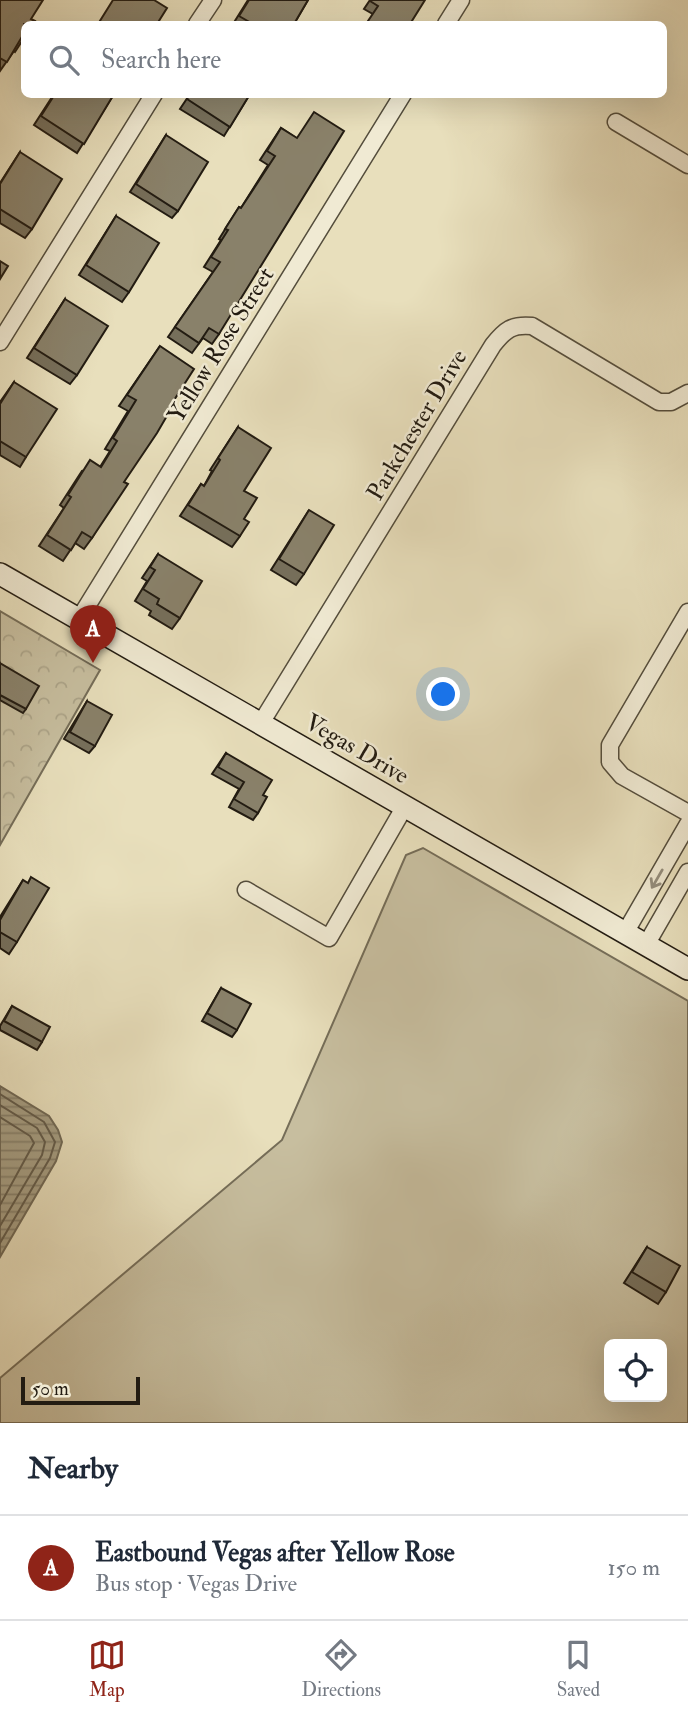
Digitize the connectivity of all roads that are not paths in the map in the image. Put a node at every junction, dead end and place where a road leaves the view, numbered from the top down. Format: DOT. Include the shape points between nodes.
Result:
graph roads {
  1 [pos="213,0"];
  2 [pos="461,0"];
  3 [pos="199,21"];
  4 [pos="448,21"];
  5 [pos="152,98"];
  6 [pos="401,98"];
  7 [pos="616,122"];
  8 [pos="688,166"];
  9 [pos="0,342"];
  10 [pos="686,400"];
  11 [pos="0,574"];
  12 [pos="688,612"];
  13 [pos="79,619"];
  14 [pos="261,723"];
  15 [pos="405,806"];
  16 [pos="688,813"];
  17 [pos="688,824"];
  18 [pos="688,872"];
  19 [pos="246,890"];
  20 [pos="625,933"];
  21 [pos="646,945"];
  22 [pos="688,969"];
  1 -- 3 [label="street"];
  2 -- 4 [label="street"];
  5 -- 9 [label="street"];
  6 -- 13 [label="street, Yellow Rose Street"];
  7 -- 8 [label="street"];
  10 -- 14 [label="street, Parkchester Drive" via="659,402 532,326 516,325 503,332"];
  11 -- 13 [label="main road, Vegas Drive"];
  12 -- 16 [label="street" via="610,745 610,762 622,776"];
  13 -- 14 [label="main road, Vegas Drive"];
  14 -- 15 [label="main road, Vegas Drive"];
  15 -- 19 [label="street" via="329,938"];
  15 -- 20 [label="main road, Vegas Drive"];
  17 -- 20 [label="street, one-way"];
  18 -- 21 [label="street"];
  20 -- 21 [label="main road, Vegas Drive"];
  21 -- 22 [label="main road, Vegas Drive"];
}
